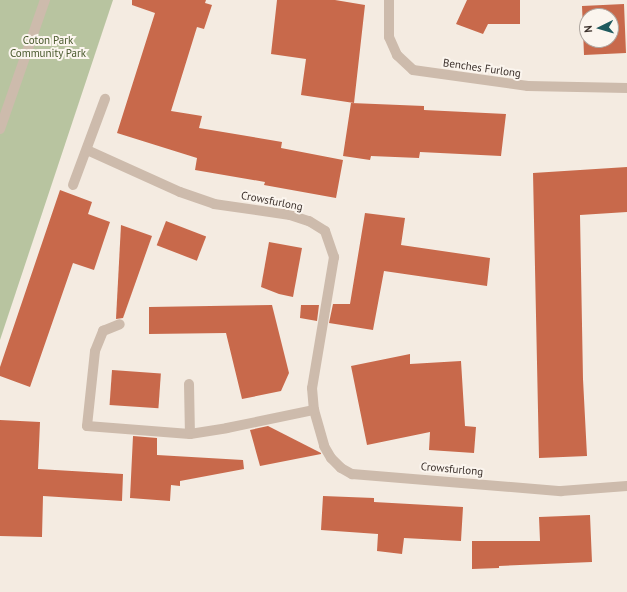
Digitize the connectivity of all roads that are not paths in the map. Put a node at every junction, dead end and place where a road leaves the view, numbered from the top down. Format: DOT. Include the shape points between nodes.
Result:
graph roads {
  1 [pos="45,0"];
  2 [pos="389,0"];
  3 [pos="627,88"];
  4 [pos="105,99"];
  5 [pos="0,129"];
  6 [pos="88,150"];
  7 [pos="73,185"];
  8 [pos="120,324"];
  9 [pos="189,384"];
  10 [pos="314,410"];
  11 [pos="190,434"];
  12 [pos="627,486"];
  1 -- 5 [label="street"];
  2 -- 3 [label="street, Benches Furlong" via="389,37 397,55 413,70 528,86"];
  4 -- 6 [label="street"];
  6 -- 7 [label="street"];
  6 -- 10 [label="street, Crowsfurlong" via="180,192 214,204 290,215 309,221 325,231 334,257 312,388"];
  8 -- 11 [label="street" via="103,331 95,352 87,426"];
  9 -- 11 [label="street"];
  10 -- 11 [label="street"];
  10 -- 12 [label="street, Crowsfurlong" via="324,446 331,458 352,474 561,491"];
}
